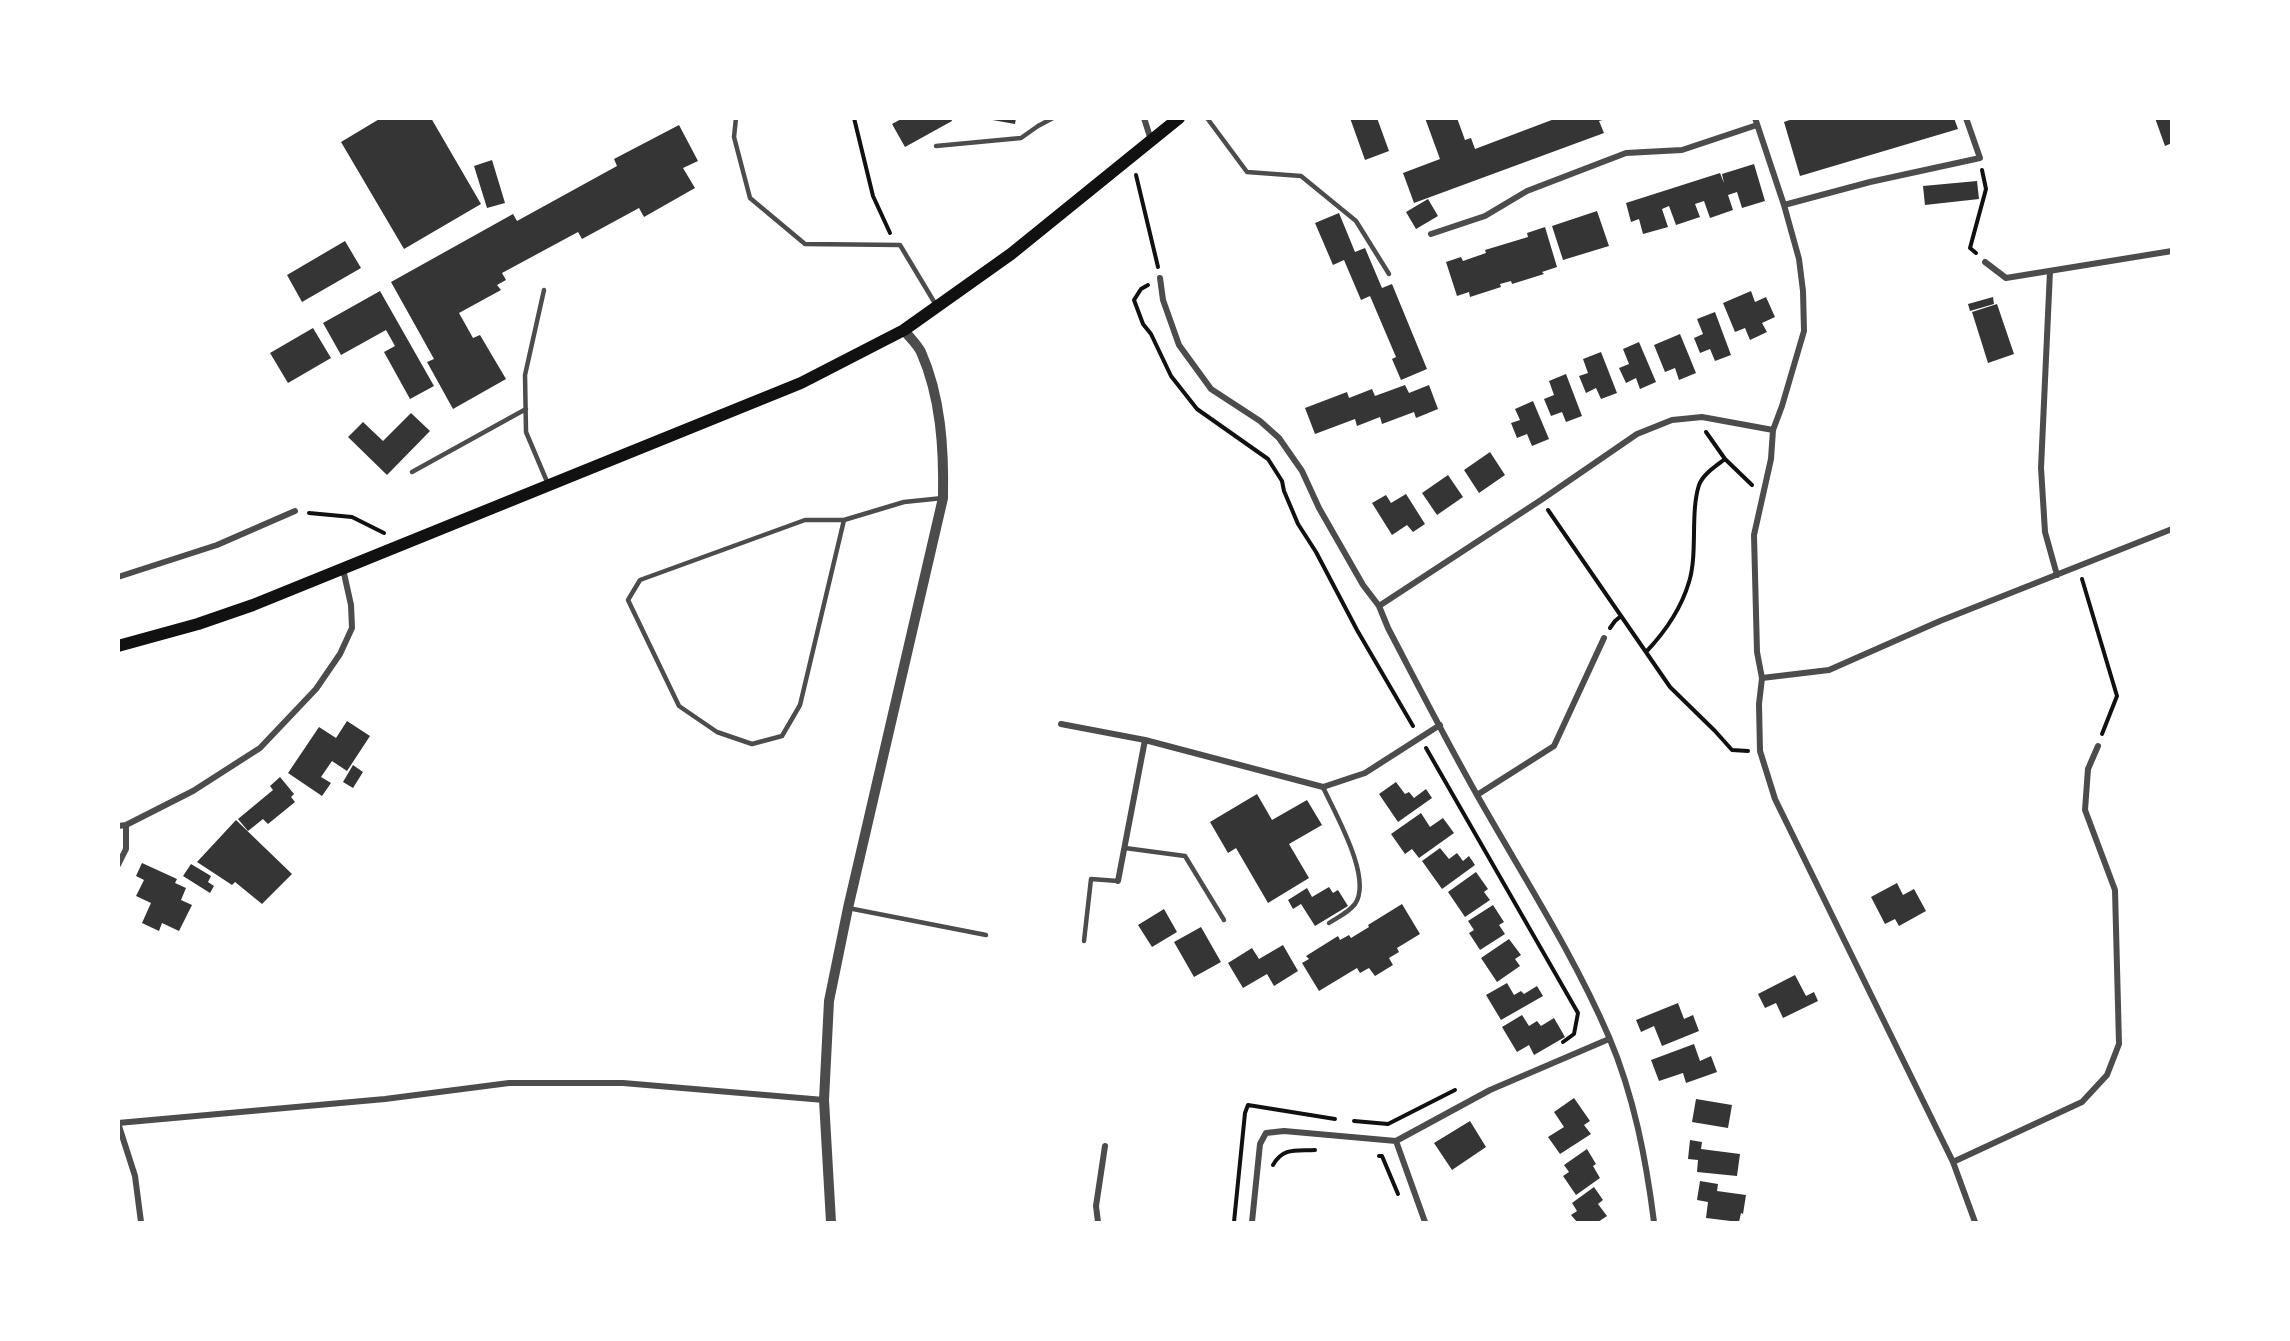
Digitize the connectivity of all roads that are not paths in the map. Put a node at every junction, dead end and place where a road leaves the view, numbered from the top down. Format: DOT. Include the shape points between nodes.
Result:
graph roads {
  1 [pos="736,118"];
  2 [pos="1053,118"];
  3 [pos="1144,118"];
  4 [pos="1179,118"];
  5 [pos="1208,118"];
  6 [pos="1966,118"];
  7 [pos="1756,122"];
  8 [pos="1151,140"];
  9 [pos="936,146"];
  10 [pos="1784,205"];
  11 [pos="1431,234"];
  12 [pos="2172,251"];
  13 [pos="1985,262"];
  14 [pos="2049,271"];
  15 [pos="1389,274"];
  16 [pos="1160,278"];
  17 [pos="544,290"];
  18 [pos="937,307"];
  19 [pos="904,330"];
  20 [pos="526,410"];
  21 [pos="1773,430"];
  22 [pos="412,472"];
  23 [pos="549,485"];
  24 [pos="943,498"];
  25 [pos="295,511"];
  26 [pos="844,519"];
  27 [pos="2172,529"];
  28 [pos="343,569"];
  29 [pos="2057,575"];
  30 [pos="118,577"];
  31 [pos="1379,606"];
  32 [pos="1604,638"];
  33 [pos="118,646"];
  34 [pos="1762,678"];
  35 [pos="1061,724"];
  36 [pos="1440,725"];
  37 [pos="1145,740"];
  38 [pos="2098,746"];
  39 [pos="1323,787"];
  40 [pos="1477,795"];
  41 [pos="122,826"];
  42 [pos="1125,848"];
  43 [pos="118,865"];
  44 [pos="1118,881"];
  45 [pos="848,908"];
  46 [pos="1224,920"];
  47 [pos="1329,923"];
  48 [pos="986,935"];
  49 [pos="1084,941"];
  50 [pos="1610,1039"];
  51 [pos="824,1100"];
  52 [pos="118,1123"];
  53 [pos="1396,1141"];
  54 [pos="1106,1146"];
  55 [pos="1953,1162"];
  56 [pos="141,1222"];
  57 [pos="831,1222"];
  58 [pos="1098,1222"];
  59 [pos="1252,1222"];
  60 [pos="1425,1222"];
  61 [pos="1654,1222"];
  62 [pos="1975,1222"];
  1 -- 18 [label="lane" via="734,137 750,198 805,244 900,246"];
  2 -- 9 [label="lane" via="1021,138"];
  3 -- 8 [label="street"];
  4 -- 8 [label="main road"];
  5 -- 15 [label="lane" via="1247,172 1301,176 1356,221"];
  6 -- 10 [label="street" via="1980,158"];
  7 -- 10 [label="street"];
  7 -- 11 [label="street" via="1682,150 1626,153 1527,191 1485,216"];
  8 -- 18 [label="main road" via="1011,254"];
  10 -- 21 [label="street" via="1799,259 1804,331"];
  12 -- 14 [label="street"];
  13 -- 14 [label="street" via="2006,278"];
  14 -- 29 [label="street" via="2041,468 2045,532"];
  16 -- 31 [label="street" via="1163,300 1179,345 1211,389 1279,438 1302,471 1363,585"];
  17 -- 20 [label="lane" via="525,375"];
  18 -- 19 [label="main road"];
  19 -- 23 [label="main road" via="801,383"];
  19 -- 24 [label="street" via="920,350 936,398"];
  20 -- 22 [label="lane"];
  20 -- 23 [label="lane" via="526,432"];
  21 -- 31 [label="street" via="1702,417 1672,420 1637,434"];
  21 -- 34 [label="street" via="1771,459 1754,535 1757,652"];
  23 -- 28 [label="main road"];
  24 -- 26 [label="lane" via="904,502"];
  24 -- 45 [label="street"];
  25 -- 30 [label="street" via="217,545"];
  26 -- 26 [label="lane" via="805,520 640,580 628,600 679,706 717,732 752,744 782,736 800,705"];
  27 -- 29 [label="street"];
  28 -- 33 [label="main road" via="209,621"];
  28 -- 41 [label="street" via="352,628 316,689 260,748 193,791"];
  29 -- 34 [label="street" via="1829,670"];
  31 -- 36 [label="street"];
  32 -- 40 [label="street" via="1554,746"];
  34 -- 55 [label="street" via="1760,751 1775,799"];
  35 -- 37 [label="street"];
  36 -- 39 [label="street" via="1365,773"];
  36 -- 40 [label="street"];
  37 -- 39 [label="street"];
  37 -- 42 [label="street"];
  38 -- 55 [label="street" via="2088,769 2085,810 2115,890 2119,1044 2107,1075 2082,1102"];
  39 -- 47 [label="lane" via="1360,871 1360,890 1354,905"];
  40 -- 50 [label="street" via="1579,974"];
  41 -- 43 [label="street" via="126,849"];
  42 -- 44 [label="street"];
  42 -- 46 [label="lane" via="1185,856"];
  44 -- 49 [label="lane" via="1092,879"];
  45 -- 48 [label="lane"];
  45 -- 51 [label="street" via="829,1001"];
  50 -- 53 [label="street" via="1490,1090"];
  50 -- 61 [label="street" via="1632,1105"];
  51 -- 52 [label="street" via="623,1083 509,1083 386,1099"];
  51 -- 57 [label="street"];
  52 -- 56 [label="street" via="135,1176"];
  53 -- 59 [label="street" via="1284,1131 1266,1133 1260,1144"];
  53 -- 60 [label="street"];
  54 -- 58 [label="street" via="1096,1206"];
  55 -- 62 [label="street"];
}
